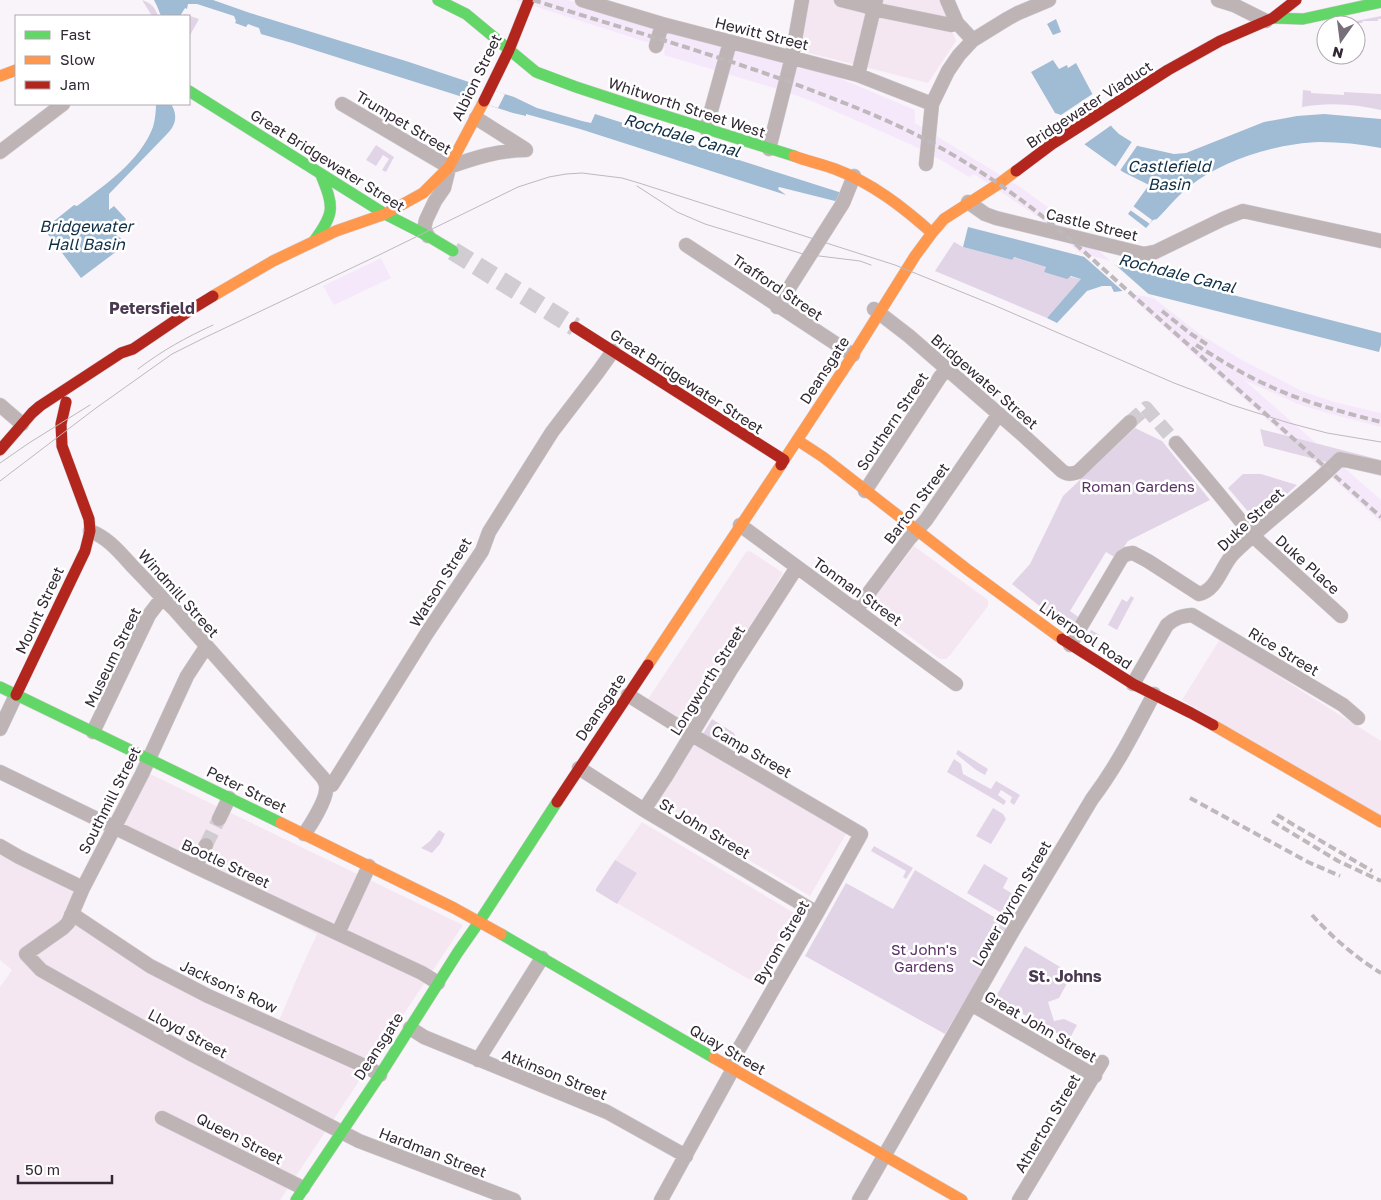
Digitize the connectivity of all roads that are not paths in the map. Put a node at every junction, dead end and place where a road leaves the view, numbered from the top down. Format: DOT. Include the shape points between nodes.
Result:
graph roads {
  1 [pos="438,0"];
  2 [pos="529,0"];
  3 [pos="582,0"];
  4 [pos="802,0"];
  5 [pos="840,0"];
  6 [pos="947,0"];
  7 [pos="1049,0"];
  8 [pos="1218,0"];
  9 [pos="1296,0"];
  10 [pos="1381,2"];
  11 [pos="874,5"];
  12 [pos="1269,20"];
  13 [pos="957,23"];
  14 [pos="662,24"];
  15 [pos="973,40"];
  16 [pos="730,42"];
  17 [pos="656,46"];
  18 [pos="509,50"];
  19 [pos="792,57"];
  20 [pos="15,70"];
  21 [pos="858,75"];
  22 [pos="0,76"];
  23 [pos="190,92"];
  24 [pos="342,104"];
  25 [pos="932,104"];
  26 [pos="63,105"];
  27 [pos="476,118"];
  28 [pos="706,129"];
  29 [pos="769,149"];
  30 [pos="0,152"];
  31 [pos="926,164"];
  32 [pos="449,167"];
  33 [pos="321,175"];
  34 [pos="854,176"];
  35 [pos="968,202"];
  36 [pos="385,214"];
  37 [pos="932,233"];
  38 [pos="428,236"];
  39 [pos="314,241"];
  40 [pos="1381,241"];
  41 [pos="686,245"];
  42 [pos="453,251"];
  43 [pos="777,307"];
  44 [pos="876,310"];
  45 [pos="575,327"];
  46 [pos="133,349"];
  47 [pos="613,351"];
  48 [pos="853,355"];
  49 [pos="947,369"];
  50 [pos="98,382"];
  51 [pos="0,405"];
  52 [pos="54,411"];
  53 [pos="1000,415"];
  54 [pos="44,417"];
  55 [pos="1130,422"];
  56 [pos="22,424"];
  57 [pos="797,440"];
  58 [pos="1176,443"];
  59 [pos="0,450"];
  60 [pos="784,460"];
  61 [pos="1381,468"];
  62 [pos="865,490"];
  63 [pos="740,525"];
  64 [pos="917,530"];
  65 [pos="90,531"];
  66 [pos="1253,536"];
  67 [pos="797,567"];
  68 [pos="1199,594"];
  69 [pos="162,598"];
  70 [pos="856,610"];
  71 [pos="1192,615"];
  72 [pos="1341,616"];
  73 [pos="1070,645"];
  74 [pos="206,646"];
  75 [pos="956,684"];
  76 [pos="1133,684"];
  77 [pos="0,687"];
  78 [pos="1154,694"];
  79 [pos="16,695"];
  80 [pos="628,695"];
  81 [pos="1358,718"];
  82 [pos="0,729"];
  83 [pos="93,732"];
  84 [pos="692,736"];
  85 [pos="149,758"];
  86 [pos="579,768"];
  87 [pos="0,772"];
  88 [pos="326,786"];
  89 [pos="229,798"];
  90 [pos="644,810"];
  91 [pos="219,819"];
  92 [pos="1381,822"];
  93 [pos="115,828"];
  94 [pos="304,834"];
  95 [pos="861,834"];
  96 [pos="206,845"];
  97 [pos="0,846"];
  98 [pos="370,866"];
  99 [pos="196,867"];
  100 [pos="83,888"];
  101 [pos="818,913"];
  102 [pos="72,915"];
  103 [pos="479,922"];
  104 [pos="338,934"];
  105 [pos="26,954"];
  106 [pos="542,958"];
  107 [pos="438,983"];
  108 [pos="970,1004"];
  109 [pos="410,1028"];
  110 [pos="478,1060"];
  111 [pos="1102,1062"];
  112 [pos="731,1068"];
  113 [pos="380,1074"];
  114 [pos="1095,1076"];
  115 [pos="162,1118"];
  116 [pos="342,1132"];
  117 [pos="686,1156"];
  118 [pos="884,1156"];
  119 [pos="300,1194"];
  120 [pos="514,1200"];
  121 [pos="661,1200"];
  122 [pos="859,1200"];
  123 [pos="962,1200"];
  124 [pos="1019,1200"];
  1 -- 18 [label="main road, Whitworth Street West" via="466,14"];
  2 -- 18 [label="main road, Albion Street"];
  3 -- 14 [label="street, Hewitt Street"];
  4 -- 19 [label="street"];
  5 -- 11 [label="street"];
  6 -- 13 [label="street"];
  7 -- 15 [label="street" via="1018,13"];
  8 -- 12 [label="street"];
  9 -- 12 [label="main road"];
  10 -- 12 [label="main road" via="1304,19"];
  11 -- 13 [label="street" via="951,26"];
  11 -- 21 [label="street"];
  12 -- 35 [label="main road, Bridgewater Viaduct" via="1220,41 1168,70"];
  13 -- 15 [label="street"];
  14 -- 16 [label="street, Hewitt Street"];
  14 -- 17 [label="street"];
  15 -- 25 [label="street" via="948,71"];
  16 -- 19 [label="street, Hewitt Street"];
  16 -- 28 [label="street"];
  18 -- 27 [label="main road, Albion Street"];
  18 -- 28 [label="main road, Whitworth Street West" via="536,72"];
  19 -- 21 [label="street, Hewitt Street"];
  19 -- 29 [label="street"];
  20 -- 22 [label="main road"];
  21 -- 25 [label="street, Hewitt Street"];
  23 -- 33 [label="main road, Great Bridgewater Street"];
  24 -- 32 [label="street, Trumpet Street"];
  25 -- 31 [label="street"];
  26 -- 30 [label="street"];
  27 -- 32 [label="main road, Albion Street"];
  27 -- 32 [label="street" via="526,150 496,152"];
  28 -- 29 [label="main road, Whitworth Street West"];
  29 -- 34 [label="main road, Whitworth Street West"];
  32 -- 36 [label="main road, Albion Street" via="423,193"];
  32 -- 38 [label="street, Albion Street" via="444,188 426,220 424,229"];
  33 -- 36 [label="main road, Great Bridgewater Street"];
  33 -- 39 [label="main road" via="332,209 329,220"];
  34 -- 37 [label="main road, Whitworth Street West" via="900,205"];
  34 -- 43 [label="street" via="843,203"];
  35 -- 37 [label="main road, Bridgewater Viaduct" via="944,219"];
  35 -- 40 [label="street, Castle Street" via="996,218 1144,254 1155,252 1243,211"];
  36 -- 38 [label="main road, Great Bridgewater Street"];
  36 -- 39 [label="main road, Albion Street"];
  37 -- 44 [label="main road, Deansgate"];
  38 -- 42 [label="main road, Great Bridgewater Street"];
  39 -- 46 [label="main road, Albion Street" via="260,268"];
  41 -- 43 [label="street, Trafford Street"];
  43 -- 48 [label="street, Trafford Street"];
  44 -- 48 [label="main road, Deansgate"];
  44 -- 49 [label="street, Bridgewater Street"];
  45 -- 47 [label="main road, Great Bridgewater Street"];
  46 -- 50 [label="main road" via="126,361"];
  46 -- 56 [label="main road" via="121,353 49,399"];
  47 -- 60 [label="main road, Great Bridgewater Street"];
  47 -- 88 [label="street, Watson Street" via="552,432 489,532 482,551 332,785"];
  48 -- 57 [label="main road, Deansgate"];
  49 -- 53 [label="street, Bridgewater Street"];
  49 -- 62 [label="street, Southern Street"];
  51 -- 56 [label="street"];
  52 -- 65 [label="main road" via="71,399 63,411 62,446 89,519"];
  53 -- 55 [label="street, Bridgewater Street" via="1062,471 1070,474 1078,472"];
  53 -- 64 [label="street, Barton Street"];
  54 -- 56 [label="main road" via="34,423"];
  56 -- 59 [label="main road"];
  57 -- 60 [label="main road, Deansgate"];
  57 -- 62 [label="main road, Liverpool Road"];
  58 -- 66 [label="street, Duke Place"];
  60 -- 63 [label="main road, Deansgate"];
  61 -- 66 [label="street, Duke Street" via="1340,459"];
  62 -- 64 [label="main road, Liverpool Road"];
  63 -- 67 [label="street, Tonman Street"];
  63 -- 80 [label="main road, Deansgate"];
  64 -- 70 [label="street, Barton Street"];
  64 -- 73 [label="main road, Liverpool Road"];
  65 -- 69 [label="street, Windmill Street" via="111,542"];
  65 -- 79 [label="main road, Mount Street" via="85,551"];
  66 -- 68 [label="street, Duke Street" via="1231,556 1211,589"];
  66 -- 72 [label="street, Duke Place"];
  67 -- 70 [label="street, Tonman Street"];
  67 -- 84 [label="street, Longworth Street"];
  68 -- 71 [label="street"];
  68 -- 73 [label="street" via="1148,561 1133,553 1127,554 1122,557"];
  69 -- 74 [label="street, Windmill Street"];
  69 -- 83 [label="street, Museum Street" via="149,615"];
  70 -- 75 [label="street, Tonman Street"];
  71 -- 76 [label="street" via="1175,618 1167,625"];
  71 -- 81 [label="street, Rice Street"];
  73 -- 76 [label="main road, Liverpool Road"];
  74 -- 85 [label="street, Southmill Street" via="187,676"];
  74 -- 88 [label="street, Windmill Street" via="320,775"];
  76 -- 78 [label="main road, Liverpool Road"];
  77 -- 79 [label="main road, Peter Street"];
  78 -- 92 [label="main road, Liverpool Road"];
  78 -- 108 [label="street, Lower Byrom Street" via="1125,749"];
  79 -- 82 [label="street, Mount Street"];
  79 -- 83 [label="main road, Peter Street"];
  80 -- 84 [label="street, Camp Street"];
  80 -- 86 [label="main road, Deansgate"];
  83 -- 85 [label="main road, Peter Street"];
  84 -- 90 [label="street, Longworth Street"];
  84 -- 95 [label="street, Camp Street"];
  85 -- 89 [label="main road, Peter Street"];
  85 -- 93 [label="street, Southmill Street"];
  86 -- 90 [label="street, St John Street"];
  86 -- 103 [label="main road, Deansgate"];
  87 -- 93 [label="street, Bootle Street"];
  88 -- 94 [label="street, Watson Street"];
  89 -- 91 [label="street"];
  89 -- 94 [label="main road, Peter Street"];
  90 -- 101 [label="street, St John Street"];
  93 -- 99 [label="street, Bootle Street"];
  93 -- 100 [label="street, Southmill Street"];
  94 -- 98 [label="main road, Peter Street"];
  95 -- 101 [label="street, Byrom Street"];
  96 -- 99 [label="street"];
  97 -- 100 [label="street"];
  98 -- 103 [label="main road, Peter Street"];
  98 -- 104 [label="street"];
  99 -- 104 [label="street, Bootle Street"];
  100 -- 102 [label="street, Southmill Street"];
  101 -- 112 [label="street, Byrom Street"];
  102 -- 105 [label="street, Southmill Street" via="63,928"];
  102 -- 113 [label="street, Jackson's Row" via="150,966 208,996"];
  103 -- 106 [label="main road, Quay Street"];
  103 -- 107 [label="main road, Deansgate"];
  104 -- 107 [label="street, Bootle Street"];
  105 -- 116 [label="street, Lloyd Street" via="41,970 189,1053"];
  106 -- 110 [label="street"];
  106 -- 112 [label="main road, Quay Street"];
  107 -- 109 [label="main road, Deansgate"];
  108 -- 114 [label="street, Great John Street"];
  108 -- 118 [label="street, Lower Byrom Street"];
  109 -- 110 [label="street, Atkinson Street"];
  109 -- 113 [label="main road, Deansgate"];
  110 -- 117 [label="street, Atkinson Street" via="607,1112"];
  111 -- 114 [label="street, Atherton Street"];
  112 -- 117 [label="street, Byrom Street"];
  112 -- 118 [label="main road, Quay Street"];
  113 -- 116 [label="main road, Deansgate"];
  114 -- 124 [label="street, Atherton Street"];
  115 -- 119 [label="street, Queen Street"];
  116 -- 119 [label="main road, Deansgate"];
  116 -- 120 [label="street, Hardman Street"];
  117 -- 121 [label="street, Byrom Street"];
  118 -- 122 [label="street, Lower Byrom Street"];
  118 -- 123 [label="main road, Quay Street"];
}
